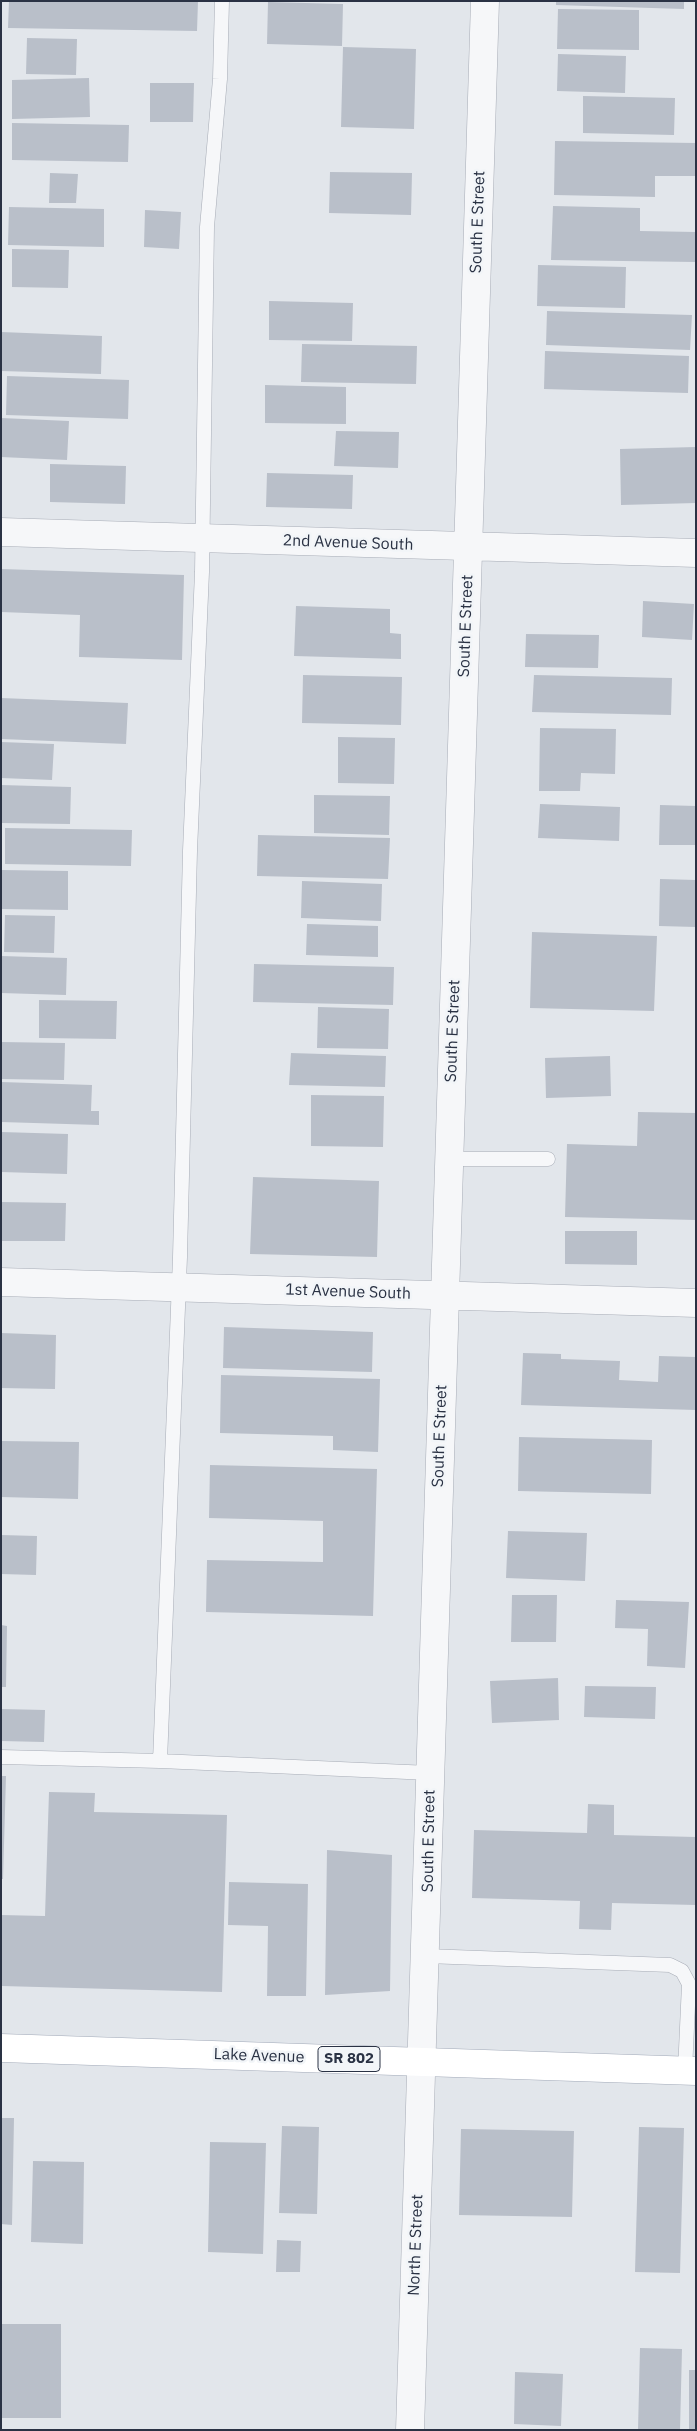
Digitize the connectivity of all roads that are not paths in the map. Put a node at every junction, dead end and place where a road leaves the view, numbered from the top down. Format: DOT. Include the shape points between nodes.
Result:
graph roads {
  1 [pos="222,1"];
  2 [pos="485,1"];
  3 [pos="1,532"];
  4 [pos="202,538"];
  5 [pos="468,546"];
  6 [pos="696,553"];
  7 [pos="449,1159"];
  8 [pos="548,1159"];
  9 [pos="1,1282"];
  10 [pos="179,1287"];
  11 [pos="445,1295"];
  12 [pos="696,1303"];
  13 [pos="1,1757"];
  14 [pos="160,1761"];
  15 [pos="430,1773"];
  16 [pos="426,1956"];
  17 [pos="1,2048"];
  18 [pos="421,2061"];
  19 [pos="691,2071"];
  20 [pos="410,2430"];
  1 -- 4 [label="lane" via="220,79 207,227"];
  2 -- 5 [label="street, South E Street"];
  3 -- 4 [label="street, 2nd Avenue South"];
  4 -- 5 [label="street, 2nd Avenue South"];
  4 -- 10 [label="lane"];
  5 -- 6 [label="street, 2nd Avenue South"];
  5 -- 7 [label="street, South E Street"];
  7 -- 8 [label="lane"];
  7 -- 11 [label="street, South E Street"];
  9 -- 10 [label="street, 1st Avenue South"];
  10 -- 11 [label="street, 1st Avenue South"];
  10 -- 14 [label="lane"];
  11 -- 12 [label="street, 1st Avenue South"];
  11 -- 15 [label="street, South E Street"];
  13 -- 14 [label="lane"];
  14 -- 15 [label="lane"];
  15 -- 16 [label="street, South E Street"];
  16 -- 18 [label="street, South E Street"];
  16 -- 19 [label="lane" via="670,1965 682,1971 689,1984"];
  17 -- 18 [label="main road, Lake Avenue / SR 802"];
  18 -- 19 [label="main road, Lake Avenue / SR 802"];
  18 -- 20 [label="street, North E Street"];
}
